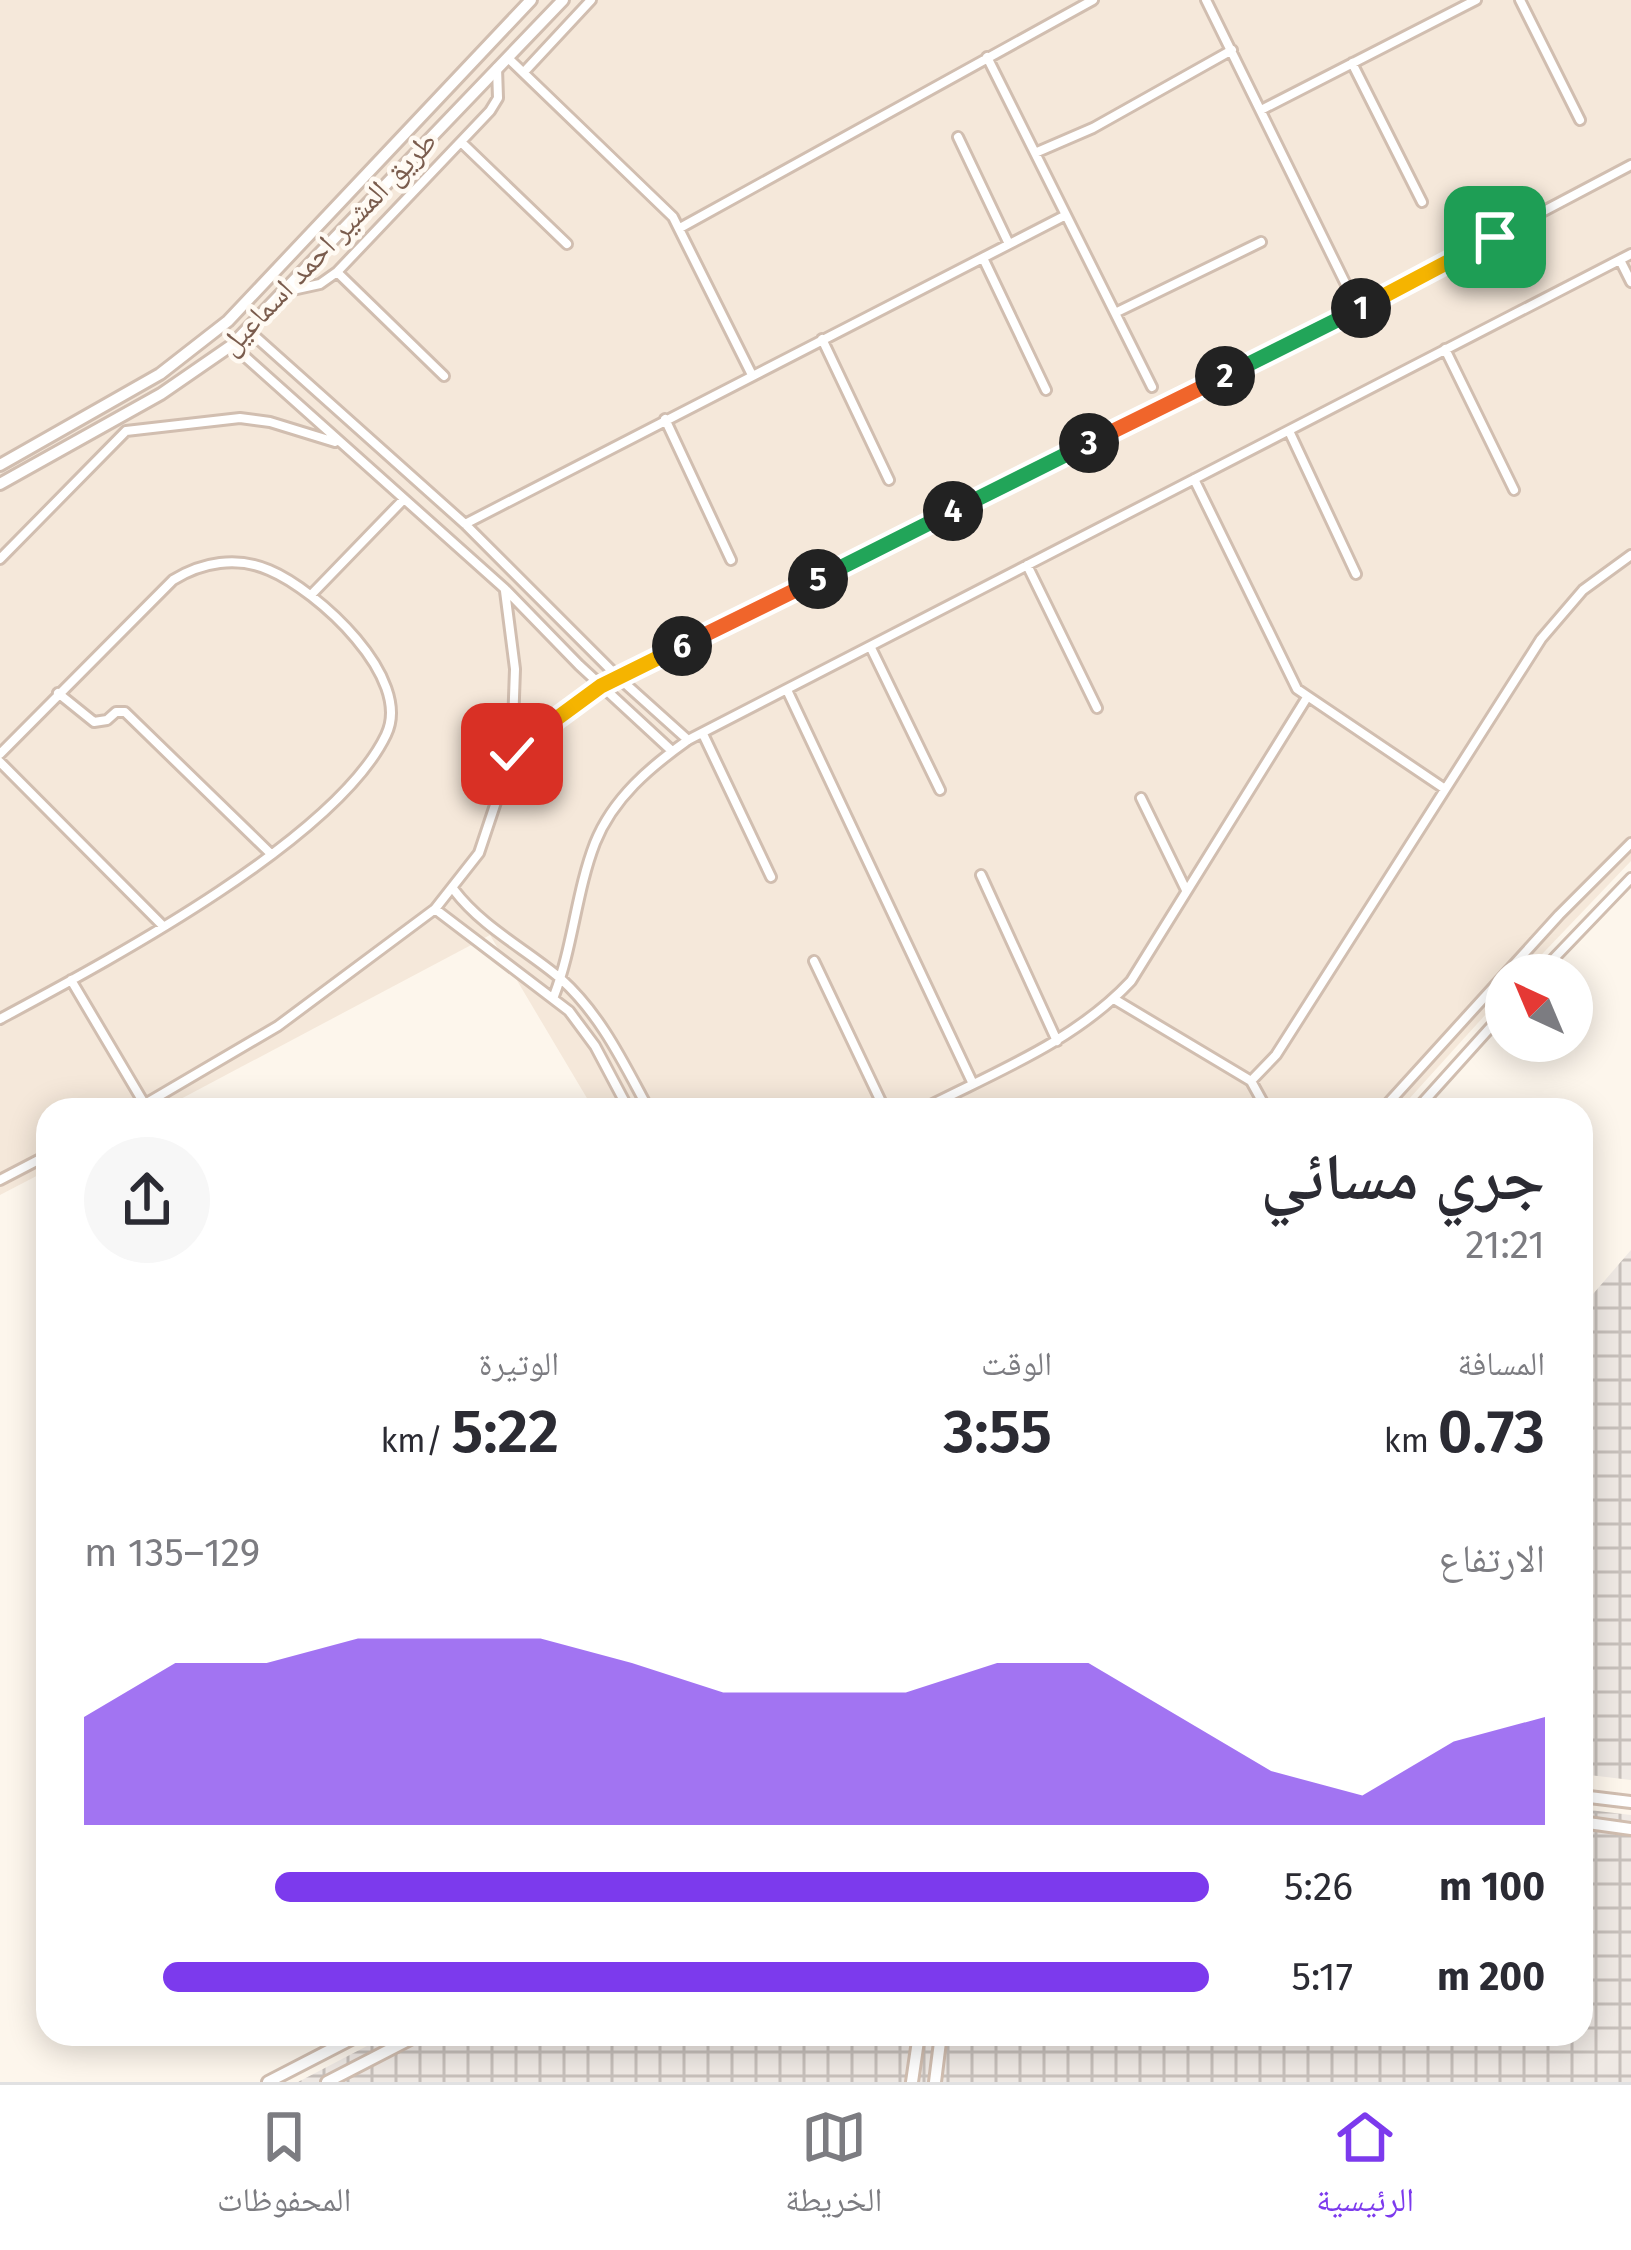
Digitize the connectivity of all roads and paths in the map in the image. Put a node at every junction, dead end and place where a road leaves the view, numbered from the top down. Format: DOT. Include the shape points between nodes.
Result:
graph roads {
  1 [pos="531,0"];
  2 [pos="563,0"];
  3 [pos="591,0"];
  4 [pos="1093,0"];
  5 [pos="1206,0"];
  6 [pos="1476,0"];
  7 [pos="1520,0"];
  8 [pos="1232,50"];
  9 [pos="507,57"];
  10 [pos="987,57"];
  11 [pos="1352,63"];
  12 [pos="496,68"];
  13 [pos="524,72"];
  14 [pos="1261,110"];
  15 [pos="1580,120"];
  16 [pos="958,136"];
  17 [pos="461,142"];
  18 [pos="1035,153"];
  19 [pos="1631,165"];
  20 [pos="1422,202"];
  21 [pos="1066,215"];
  22 [pos="680,228"];
  23 [pos="1261,242"];
  24 [pos="567,244"];
  25 [pos="1010,244"];
  26 [pos="1631,254"];
  27 [pos="983,258"];
  28 [pos="1620,260"];
  29 [pos="337,272"];
  30 [pos="1631,282"];
  31 [pos="289,291"];
  32 [pos="1358,310"];
  33 [pos="1115,313"];
  34 [pos="248,330"];
  35 [pos="214,333"];
  36 [pos="822,339"];
  37 [pos="230,347"];
  38 [pos="1445,349"];
  39 [pos="752,375"];
  40 [pos="444,376"];
  41 [pos="1152,387"];
  42 [pos="1046,390"];
  43 [pos="120,417"];
  44 [pos="665,419"];
  45 [pos="126,431"];
  46 [pos="1288,431"];
  47 [pos="342,444"];
  48 [pos="0,465"];
  49 [pos="1194,479"];
  50 [pos="889,480"];
  51 [pos="0,484"];
  52 [pos="1514,490"];
  53 [pos="404,499"];
  54 [pos="465,524"];
  55 [pos="1631,555"];
  56 [pos="0,560"];
  57 [pos="731,560"];
  58 [pos="1027,565"];
  59 [pos="1356,574"];
  60 [pos="505,589"];
  61 [pos="310,595"];
  62 [pos="871,648"];
  63 [pos="619,677"];
  64 [pos="601,686"];
  65 [pos="787,691"];
  66 [pos="58,693"];
  67 [pos="1306,698"];
  68 [pos="1097,708"];
  69 [pos="703,734"];
  70 [pos="688,740"];
  71 [pos="673,751"];
  72 [pos="512,754"];
  73 [pos="0,758"];
  74 [pos="1445,789"];
  75 [pos="940,790"];
  76 [pos="1141,798"];
  77 [pos="1631,843"];
  78 [pos="270,853"];
  79 [pos="981,875"];
  80 [pos="771,877"];
  81 [pos="1631,878"];
  82 [pos="454,890"];
  83 [pos="1186,890"];
  84 [pos="435,909"];
  85 [pos="163,926"];
  86 [pos="1558,954"];
  87 [pos="814,961"];
  88 [pos="71,980"];
  89 [pos="561,980"];
  90 [pos="554,996"];
  91 [pos="1114,999"];
  92 [pos="0,1019"];
  93 [pos="1485,1033"];
  94 [pos="1058,1041"];
  95 [pos="1251,1081"];
  96 [pos="974,1084"];
  97 [pos="135,1098"];
  98 [pos="157,1098"];
  99 [pos="622,1098"];
  100 [pos="642,1098"];
  101 [pos="879,1098"];
  102 [pos="946,1098"];
  103 [pos="1260,1098"];
  104 [pos="1393,1098"];
  105 [pos="1427,1098"];
  106 [pos="36,1161"];
  107 [pos="0,1180"];
  108 [pos="1593,1797"];
  109 [pos="1631,1802"];
  110 [pos="1593,1824"];
  111 [pos="1631,1829"];
  112 [pos="338,2046"];
  113 [pos="396,2046"];
  114 [pos="917,2046"];
  115 [pos="940,2046"];
  116 [pos="268,2082"];
  117 [pos="328,2082"];
  118 [pos="912,2082"];
  119 [pos="935,2082"];
  1 -- 35 [label="street, طريق المشير احمد اسماعيل"];
  2 -- 9 [label="street, طريق المشير احمد اسماعيل"];
  3 -- 13 [label="street"];
  4 -- 10 [label="street"];
  5 -- 8 [label="street"];
  6 -- 11 [label="street"];
  7 -- 15 [label="street"];
  8 -- 14 [label="street"];
  8 -- 18 [label="street"];
  9 -- 12 [label="street, طريق المشير احمد اسماعيل"];
  9 -- 13 [label="street"];
  10 -- 18 [label="street"];
  10 -- 22 [label="street"];
  11 -- 14 [label="street"];
  11 -- 20 [label="street"];
  12 -- 17 [label="street" via="497,98"];
  12 -- 31 [label="street, طريق المشير احمد اسماعيل"];
  13 -- 22 [label="street"];
  14 -- 32 [label="street"];
  16 -- 25 [label="street"];
  17 -- 24 [label="street"];
  17 -- 29 [label="street"];
  18 -- 21 [label="street"];
  19 -- 32 [label="street"];
  21 -- 25 [label="street"];
  21 -- 33 [label="street"];
  22 -- 39 [label="street"];
  23 -- 33 [label="street"];
  25 -- 27 [label="street"];
  26 -- 28 [label="street"];
  27 -- 36 [label="street"];
  27 -- 42 [label="street"];
  28 -- 30 [label="street"];
  28 -- 38 [label="street"];
  29 -- 31 [label="street"];
  29 -- 40 [label="street"];
  31 -- 34 [label="street, طريق المشير احمد اسماعيل"];
  32 -- 63 [label="street"];
  33 -- 41 [label="street"];
  34 -- 37 [label="street, طريق المشير احمد اسماعيل"];
  34 -- 54 [label="street"];
  35 -- 37 [label="street"];
  35 -- 48 [label="street, طريق المشير احمد اسماعيل" via="130,392"];
  36 -- 39 [label="street"];
  36 -- 50 [label="street"];
  37 -- 43 [label="street, طريق المشير احمد اسماعيل"];
  37 -- 47 [label="street"];
  38 -- 46 [label="street"];
  38 -- 52 [label="street"];
  39 -- 44 [label="street"];
  43 -- 45 [label="street"];
  43 -- 51 [label="street, طريق المشير احمد اسماعيل"];
  44 -- 54 [label="street"];
  44 -- 57 [label="street"];
  45 -- 47 [label="street" via="240,418"];
  45 -- 56 [label="street"];
  46 -- 49 [label="street"];
  46 -- 59 [label="street"];
  47 -- 53 [label="street"];
  49 -- 58 [label="street"];
  49 -- 67 [label="street"];
  53 -- 60 [label="street"];
  53 -- 61 [label="street"];
  54 -- 63 [label="street"];
  55 -- 74 [label="street" via="1561,613"];
  58 -- 62 [label="street"];
  58 -- 68 [label="street"];
  60 -- 64 [label="street"];
  60 -- 72 [label="street" via="515,669"];
  61 -- 66 [label="street" via="252,565 219,562 188,571"];
  61 -- 78 [label="street" via="362,644 393,706 392,722 323,813"];
  62 -- 65 [label="street"];
  62 -- 75 [label="street"];
  63 -- 64 [label="street"];
  63 -- 70 [label="street"];
  64 -- 71 [label="street"];
  64 -- 72 [label="street"];
  65 -- 69 [label="street"];
  65 -- 96 [label="street"];
  66 -- 73 [label="street"];
  66 -- 78 [label="street" via="94,722 125,712"];
  67 -- 74 [label="street"];
  67 -- 83 [label="street"];
  69 -- 70 [label="street"];
  69 -- 80 [label="street"];
  70 -- 71 [label="street"];
  71 -- 89 [label="street" via="630,789 595,844"];
  72 -- 82 [label="street" via="479,854"];
  73 -- 85 [label="street"];
  74 -- 95 [label="street" via="1276,1055"];
  76 -- 83 [label="street"];
  77 -- 104 [label="street"];
  78 -- 85 [label="street"];
  79 -- 94 [label="street"];
  81 -- 86 [label="street"];
  82 -- 84 [label="street"];
  82 -- 89 [label="street"];
  83 -- 91 [label="street"];
  84 -- 90 [label="street"];
  84 -- 98 [label="street" via="278,1026"];
  85 -- 88 [label="street"];
  87 -- 101 [label="street"];
  88 -- 92 [label="street"];
  88 -- 97 [label="street"];
  89 -- 90 [label="street"];
  89 -- 100 [label="street" via="605,1031"];
  90 -- 99 [label="street" via="595,1046"];
  91 -- 94 [label="street"];
  91 -- 95 [label="street"];
  93 -- 105 [label="street"];
  94 -- 96 [label="street"];
  95 -- 103 [label="street"];
  96 -- 102 [label="street"];
  106 -- 107 [label="street"];
  108 -- 109 [label="street"];
  110 -- 111 [label="street"];
  112 -- 116 [label="street"];
  113 -- 117 [label="street"];
  114 -- 118 [label="street"];
  115 -- 119 [label="street"];
}
